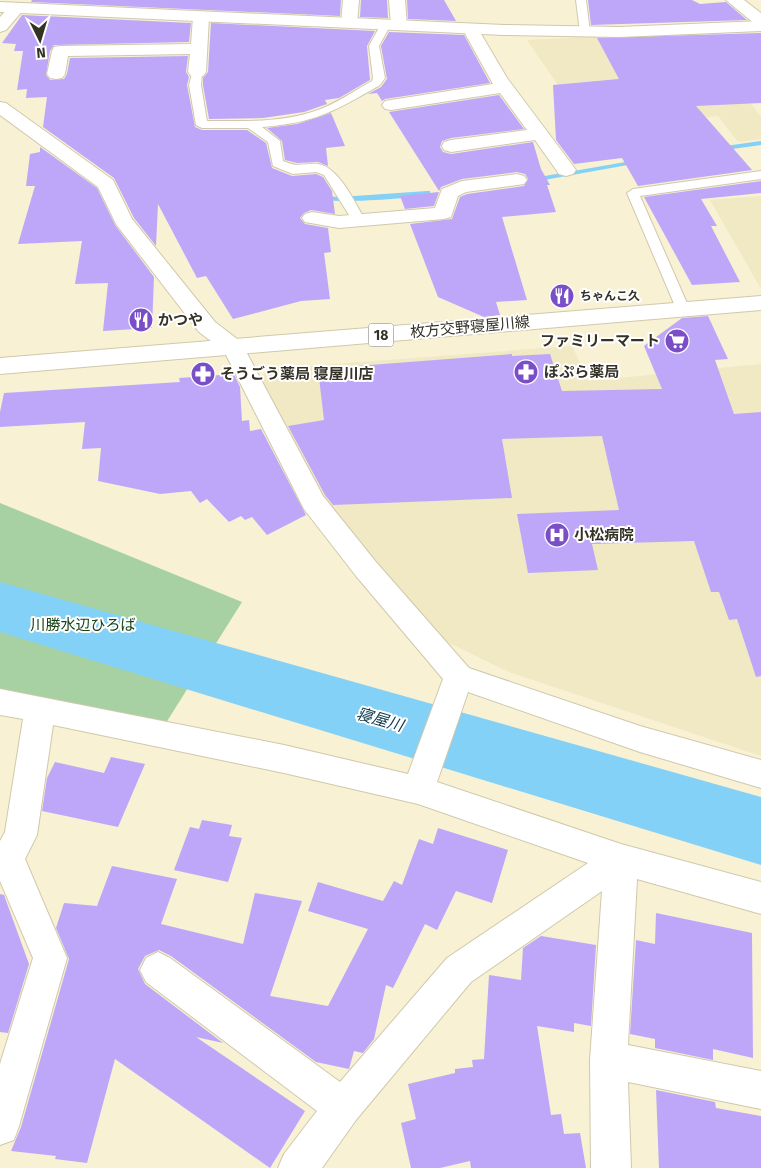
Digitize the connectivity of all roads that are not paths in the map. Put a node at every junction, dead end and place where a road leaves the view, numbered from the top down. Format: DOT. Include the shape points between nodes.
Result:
graph roads {
  1 [pos="351,0"];
  2 [pos="397,0"];
  3 [pos="581,0"];
  4 [pos="734,0"];
  5 [pos="27,5"];
  6 [pos="0,7"];
  7 [pos="202,17"];
  8 [pos="761,21"];
  9 [pos="349,24"];
  10 [pos="392,26"];
  11 [pos="761,26"];
  12 [pos="0,27"];
  13 [pos="471,30"];
  14 [pos="585,32"];
  15 [pos="199,49"];
  16 [pos="197,72"];
  17 [pos="56,74"];
  18 [pos="505,87"];
  19 [pos="392,105"];
  20 [pos="0,108"];
  21 [pos="249,123"];
  22 [pos="540,134"];
  23 [pos="460,159"];
  24 [pos="566,170"];
  25 [pos="761,175"];
  26 [pos="517,180"];
  27 [pos="312,218"];
  28 [pos="359,220"];
  29 [pos="761,303"];
  30 [pos="683,310"];
  31 [pos="233,347"];
  32 [pos="0,366"];
  33 [pos="459,677"];
  34 [pos="0,702"];
  35 [pos="40,710"];
  36 [pos="761,774"];
  37 [pos="418,790"];
  38 [pos="621,859"];
  39 [pos="4,862"];
  40 [pos="761,898"];
  41 [pos="158,970"];
  42 [pos="609,1060"];
  43 [pos="761,1090"];
  44 [pos="342,1107"];
  45 [pos="0,1126"];
  46 [pos="298,1168"];
  47 [pos="611,1168"];
  1 -- 9 [label="main road"];
  2 -- 10 [label="main road"];
  3 -- 14 [label="lane"];
  4 -- 8 [label="main road"];
  5 -- 6 [label="main road"];
  5 -- 7 [label="main road"];
  5 -- 12 [label="main road"];
  7 -- 9 [label="main road"];
  7 -- 15 [label="main road"];
  9 -- 10 [label="main road"];
  10 -- 13 [label="main road"];
  10 -- 21 [label="lane" via="374,46 379,78 376,84 323,112 287,121"];
  11 -- 14 [label="main road"];
  13 -- 14 [label="main road"];
  13 -- 18 [label="main road"];
  15 -- 16 [label="main road"];
  15 -- 17 [label="main road" via="60,51"];
  16 -- 21 [label="lane" via="195,85 202,125"];
  18 -- 19 [label="main road"];
  18 -- 22 [label="main road"];
  20 -- 31 [label="main road" via="106,184 123,220 207,327"];
  21 -- 28 [label="lane" via="274,141 277,163 293,170 317,168 328,172"];
  22 -- 23 [label="main road"];
  22 -- 24 [label="main road"];
  23 -- 26 [label="main road"];
  23 -- 28 [label="main road" via="462,187 449,192 444,212"];
  25 -- 30 [label="lane" via="633,193"];
  27 -- 28 [label="main road" via="338,222"];
  29 -- 30 [label="main road, 枚方交野寝屋川線 / 18"];
  30 -- 31 [label="main road, 枚方交野寝屋川線 / 18"];
  31 -- 32 [label="main road, 枚方交野寝屋川線 / 18"];
  31 -- 33 [label="main road" via="313,502"];
  33 -- 36 [label="main road" via="640,739"];
  33 -- 37 [label="main road"];
  34 -- 35 [label="main road"];
  35 -- 37 [label="main road" via="284,758"];
  35 -- 39 [label="main road" via="21,835"];
  37 -- 38 [label="main road"];
  38 -- 40 [label="main road"];
  38 -- 42 [label="main road"];
  38 -- 44 [label="main road" via="459,970"];
  39 -- 45 [label="main road" via="50,958"];
  41 -- 44 [label="main road"];
  42 -- 43 [label="main road"];
  42 -- 47 [label="main road"];
  44 -- 46 [label="main road"];
}
